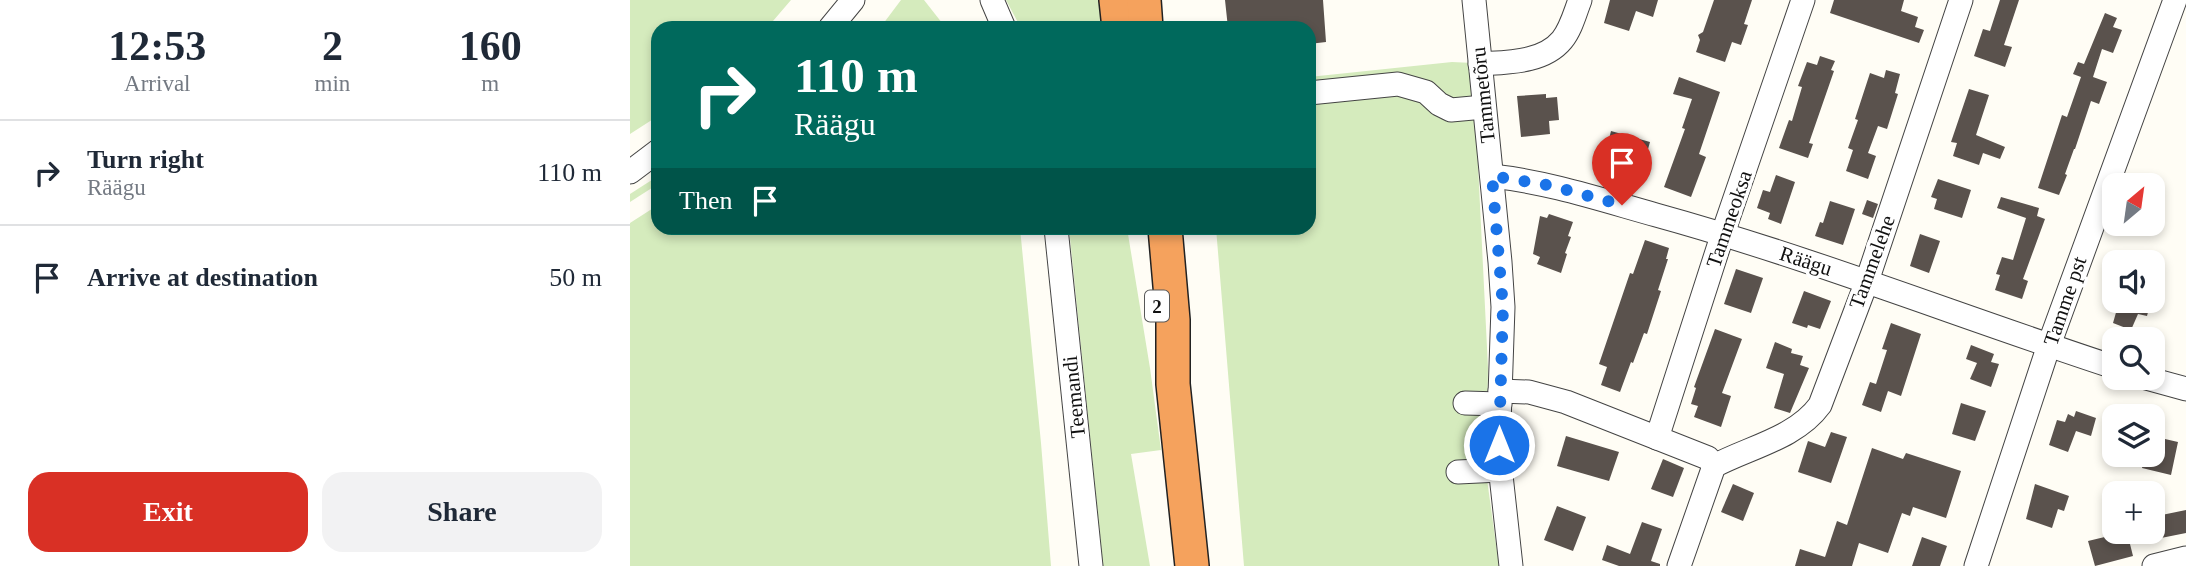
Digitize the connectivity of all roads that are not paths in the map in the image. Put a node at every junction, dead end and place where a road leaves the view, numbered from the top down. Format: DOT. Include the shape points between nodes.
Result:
graph roads {
  1 [pos="841,0"];
  2 [pos="853,0"];
  3 [pos="984,0"];
  4 [pos="1116,0"];
  5 [pos="1144,0"];
  6 [pos="1474,0"];
  7 [pos="1580,0"];
  8 [pos="1803,0"];
  9 [pos="1961,0"];
  10 [pos="2175,0"];
  11 [pos="999,16"];
  12 [pos="825,21"];
  13 [pos="836,21"];
  14 [pos="1118,21"];
  15 [pos="1146,21"];
  16 [pos="1480,64"];
  17 [pos="1316,92"];
  18 [pos="1485,107"];
  19 [pos="651,156"];
  20 [pos="630,172"];
  21 [pos="651,172"];
  22 [pos="1492,176"];
  23 [pos="630,185"];
  24 [pos="1724,233"];
  25 [pos="1057,235"];
  26 [pos="1143,235"];
  27 [pos="1166,235"];
  28 [pos="1867,281"];
  29 [pos="2049,345"];
  30 [pos="2102,364"];
  31 [pos="2165,383"];
  32 [pos="1173,384"];
  33 [pos="2186,389"];
  34 [pos="1500,398"];
  35 [pos="1465,402"];
  36 [pos="1657,438"];
  37 [pos="1714,466"];
  38 [pos="1500,470"];
  39 [pos="1458,472"];
  40 [pos="2186,558"];
  41 [pos="1091,566"];
  42 [pos="1192,566"];
  43 [pos="1511,566"];
  44 [pos="1679,566"];
  45 [pos="1976,566"];
  46 [pos="2154,566"];
  1 -- 12 [label="street"];
  2 -- 13 [label="street"];
  3 -- 11 [label="street"];
  4 -- 14 [label="highway"];
  5 -- 15 [label="highway"];
  6 -- 16 [label="street, Tammetõru"];
  7 -- 16 [label="street" via="1567,32 1550,50 1519,61"];
  8 -- 24 [label="street, Tammeoksa"];
  9 -- 28 [label="street, Tammelehe"];
  10 -- 29 [label="street, Tamme pst"];
  16 -- 18 [label="street, Tammetõru"];
  17 -- 18 [label="street" via="1398,84 1426,92 1451,110"];
  18 -- 22 [label="street, Tammetõru"];
  19 -- 20 [label="street"];
  21 -- 23 [label="street"];
  22 -- 24 [label="street, Räägu" via="1548,185"];
  22 -- 34 [label="street, Tammetõru" via="1503,307"];
  24 -- 28 [label="street, Räägu"];
  24 -- 36 [label="street, Tammeoksa"];
  25 -- 41 [label="street, Teemandi"];
  26 -- 32 [label="highway, 2"];
  27 -- 32 [label="highway, 2"];
  28 -- 29 [label="street, Räägu"];
  28 -- 37 [label="street, Tammelehe" via="1825,393 1812,415 1794,429"];
  29 -- 30 [label="street, Räägu"];
  29 -- 45 [label="street, Tamme pst"];
  31 -- 33 [label="street"];
  32 -- 42 [label="highway, 2"];
  34 -- 35 [label="street"];
  34 -- 36 [label="street" via="1529,392"];
  34 -- 38 [label="street, Tammetõru"];
  36 -- 37 [label="street" via="1707,458"];
  37 -- 44 [label="street"];
  38 -- 39 [label="street"];
  38 -- 43 [label="street, Tammetõru"];
  40 -- 46 [label="street"];
}
